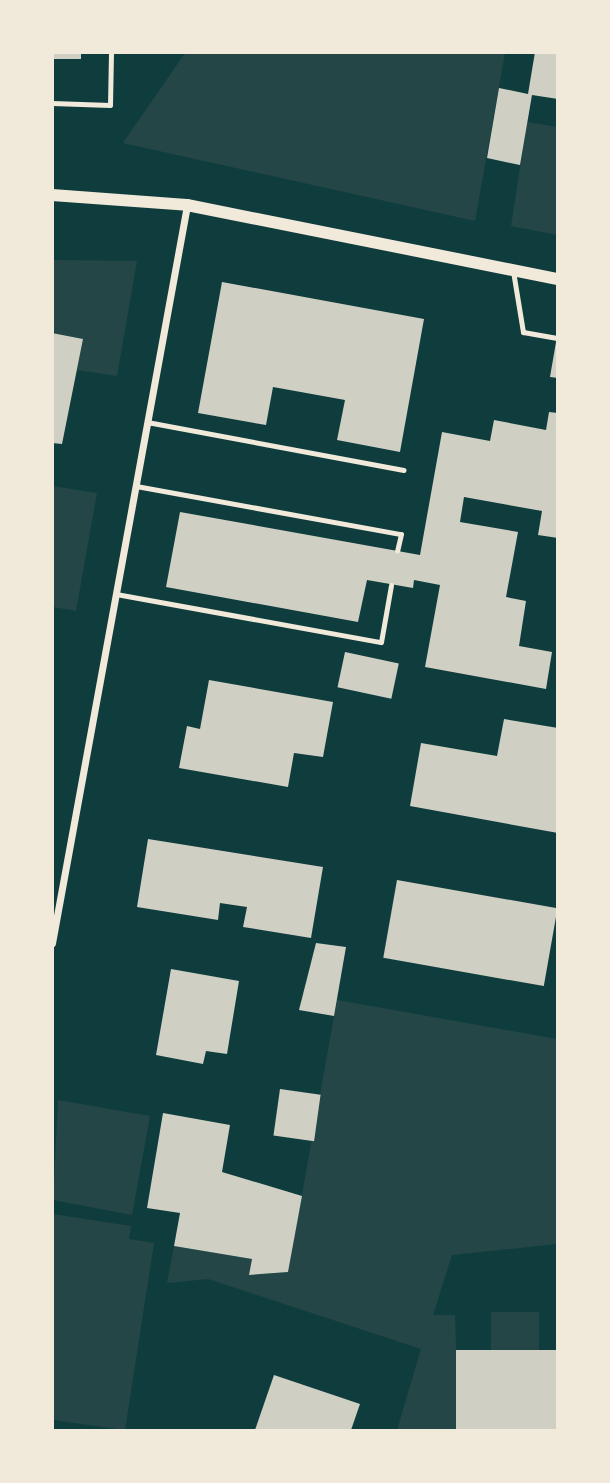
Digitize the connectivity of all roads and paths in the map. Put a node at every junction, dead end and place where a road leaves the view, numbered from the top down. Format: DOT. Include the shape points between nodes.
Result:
graph roads {
  1 [pos="111,52"];
  2 [pos="52,103"];
  3 [pos="52,195"];
  4 [pos="187,205"];
  5 [pos="513,271"];
  6 [pos="558,279"];
  7 [pos="558,338"];
  8 [pos="147,422"];
  9 [pos="404,470"];
  10 [pos="136,486"];
  11 [pos="397,551"];
  12 [pos="391,585"];
  13 [pos="116,594"];
  14 [pos="52,943"];
  1 -- 2 [label="lane" via="110,104"];
  3 -- 4 [label="street"];
  4 -- 5 [label="street"];
  4 -- 8 [label="street"];
  5 -- 6 [label="street"];
  5 -- 7 [label="lane" via="523,332"];
  8 -- 9 [label="lane"];
  8 -- 10 [label="street"];
  10 -- 11 [label="lane" via="401,534"];
  10 -- 13 [label="street"];
  12 -- 13 [label="lane" via="381,642"];
  13 -- 14 [label="street"];
}
